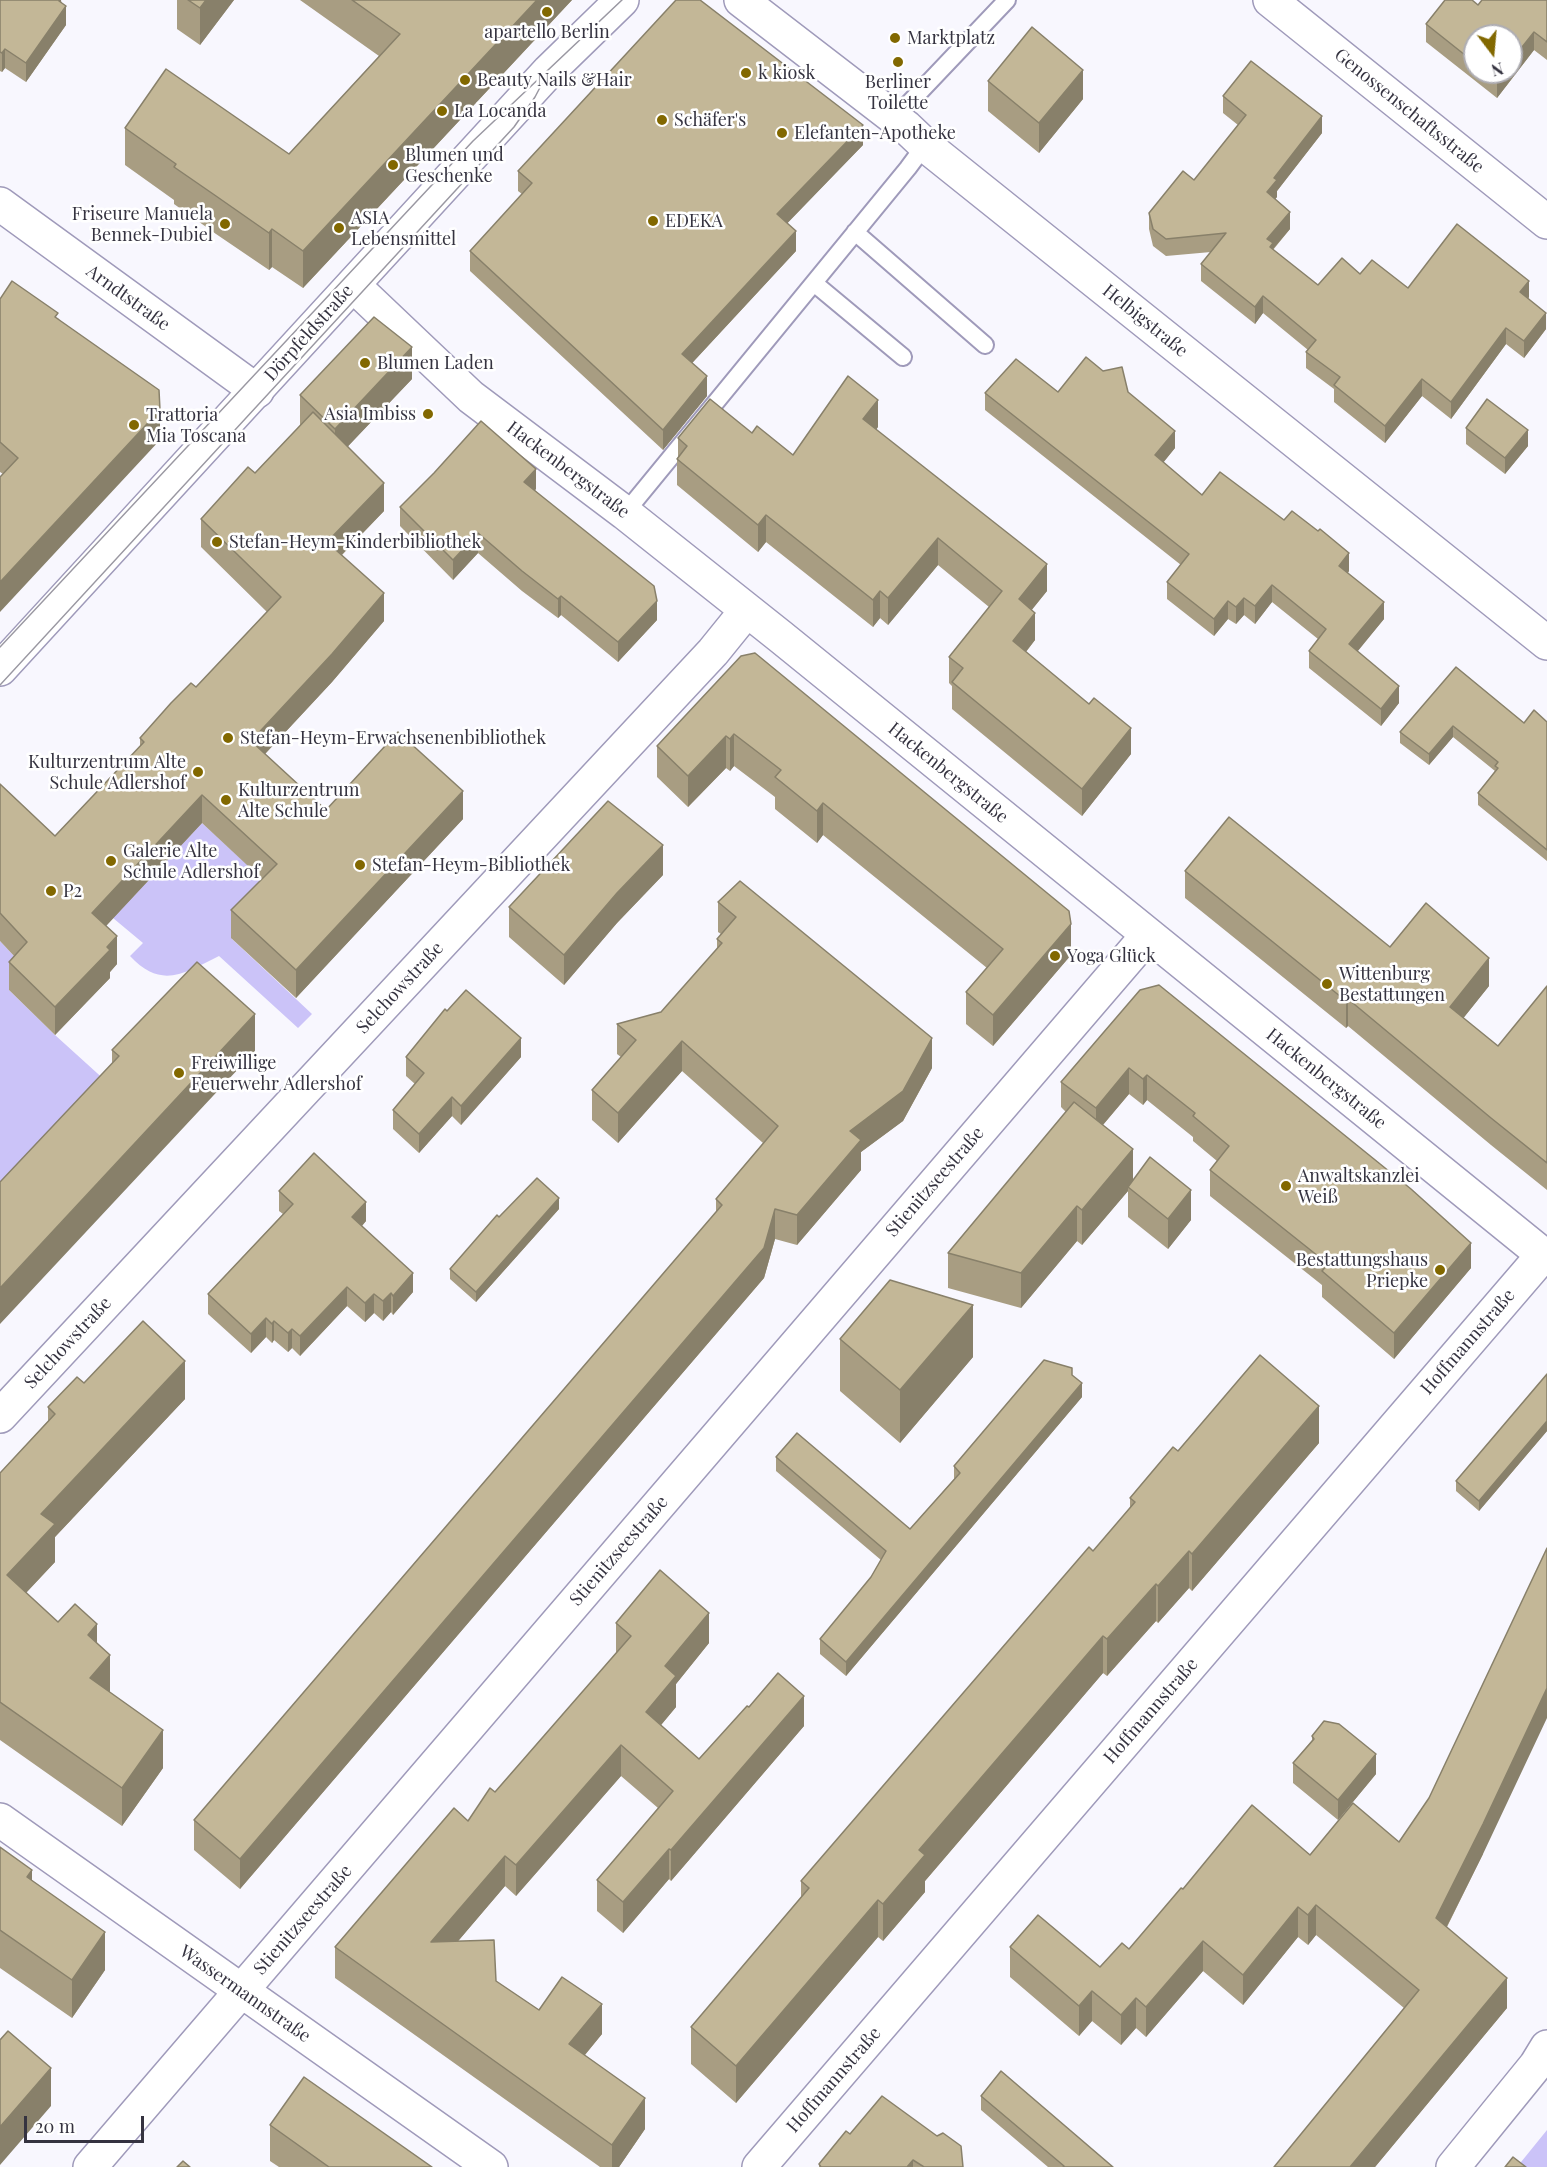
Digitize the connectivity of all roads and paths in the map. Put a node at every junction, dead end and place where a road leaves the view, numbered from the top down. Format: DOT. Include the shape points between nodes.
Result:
graph roads {
  1 [pos="622,0"];
  2 [pos="741,0"];
  3 [pos="1007,0"];
  4 [pos="1270,0"];
  5 [pos="894,119"];
  6 [pos="925,145"];
  7 [pos="0,204"];
  8 [pos="1547,222"];
  9 [pos="855,232"];
  10 [pos="814,283"];
  11 [pos="352,285"];
  12 [pos="985,345"];
  13 [pos="903,357"];
  14 [pos="257,391"];
  15 [pos="625,513"];
  16 [pos="747,610"];
  17 [pos="1547,643"];
  18 [pos="0,669"];
  19 [pos="1148,935"];
  20 [pos="1545,1257"];
  21 [pos="0,1416"];
  22 [pos="0,1820"];
  23 [pos="242,1991"];
  24 [pos="1547,2047"];
  25 [pos="90,2167"];
  26 [pos="491,2167"];
  27 [pos="759,2167"];
  28 [pos="1453,2167"];
  1 -- 11 [label="street, Dörpfeldstraße" via="549,71"];
  2 -- 5 [label="street, Helbigstraße"];
  3 -- 5 [label="lane"];
  4 -- 8 [label="street, Genossenschaftsstraße"];
  5 -- 6 [label="street, Helbigstraße"];
  6 -- 9 [label="lane"];
  6 -- 17 [label="street, Helbigstraße"];
  7 -- 14 [label="street, Arndtstraße"];
  9 -- 10 [label="lane"];
  9 -- 12 [label="lane"];
  10 -- 13 [label="lane"];
  10 -- 15 [label="lane"];
  11 -- 14 [label="street, Dörpfeldstraße"];
  11 -- 15 [label="street, Hackenbergstraße" via="471,397"];
  14 -- 18 [label="street, Dörpfeldstraße"];
  15 -- 16 [label="street, Hackenbergstraße"];
  16 -- 19 [label="street, Hackenbergstraße"];
  16 -- 21 [label="street, Selchowstraße" via="713,652"];
  19 -- 20 [label="street, Hackenbergstraße"];
  19 -- 23 [label="street, Stienitzseestraße"];
  20 -- 27 [label="street, Hoffmannstraße"];
  22 -- 23 [label="street, Wassermannstraße"];
  23 -- 25 [label="street, Stienitzseestraße"];
  23 -- 26 [label="street, Wassermannstraße"];
  24 -- 28 [label="street"];
}
